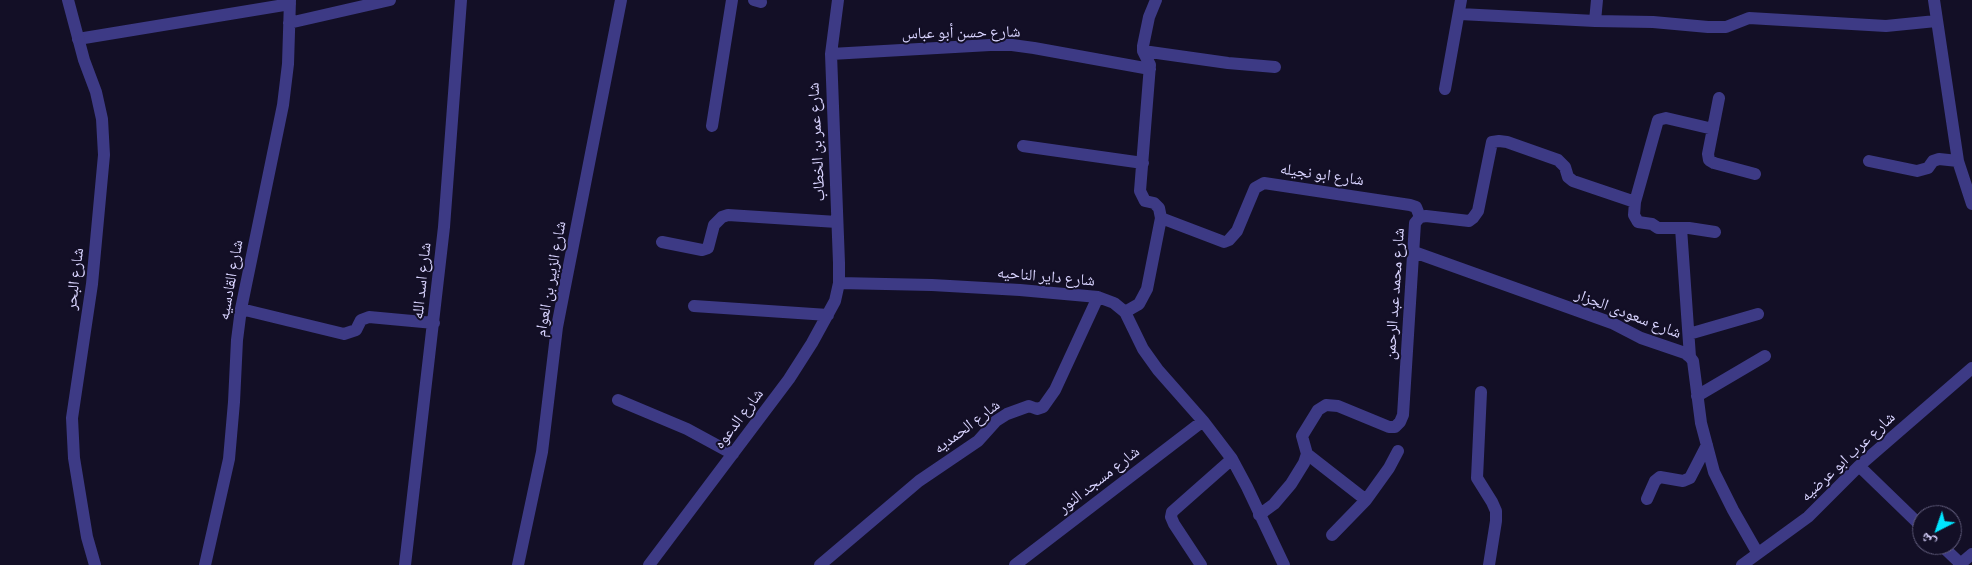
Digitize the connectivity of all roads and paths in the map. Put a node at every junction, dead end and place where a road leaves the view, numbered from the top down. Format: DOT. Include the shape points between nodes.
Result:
graph roads {
  1 [pos="68,0"];
  2 [pos="390,0"];
  3 [pos="461,0"];
  4 [pos="622,0"];
  5 [pos="732,0"];
  6 [pos="838,0"];
  7 [pos="1156,0"];
  8 [pos="1461,0"];
  9 [pos="1597,0"];
  10 [pos="1934,0"];
  11 [pos="290,2"];
  12 [pos="1460,14"];
  13 [pos="1595,21"];
  14 [pos="1936,21"];
  15 [pos="289,23"];
  16 [pos="78,39"];
  17 [pos="1143,51"];
  18 [pos="831,54"];
  19 [pos="1274,67"];
  20 [pos="1150,69"];
  21 [pos="1445,89"];
  22 [pos="1719,98"];
  23 [pos="712,126"];
  24 [pos="1713,129"];
  25 [pos="1023,146"];
  26 [pos="1869,160"];
  27 [pos="1958,161"];
  28 [pos="1143,163"];
  29 [pos="1756,174"];
  30 [pos="1635,202"];
  31 [pos="1972,204"];
  32 [pos="1420,217"];
  33 [pos="1161,218"];
  34 [pos="837,222"];
  35 [pos="1681,228"];
  36 [pos="1715,232"];
  37 [pos="662,242"];
  38 [pos="1414,252"];
  39 [pos="839,283"];
  40 [pos="1098,297"];
  41 [pos="694,306"];
  42 [pos="241,309"];
  43 [pos="1125,312"];
  44 [pos="1758,314"];
  45 [pos="828,316"];
  46 [pos="434,323"];
  47 [pos="1689,334"];
  48 [pos="1764,356"];
  49 [pos="1690,357"];
  50 [pos="1972,368"];
  51 [pos="1480,392"];
  52 [pos="1697,396"];
  53 [pos="618,400"];
  54 [pos="1203,421"];
  55 [pos="1707,445"];
  56 [pos="1398,451"];
  57 [pos="733,454"];
  58 [pos="1307,454"];
  59 [pos="1232,459"];
  60 [pos="1859,466"];
  61 [pos="1647,499"];
  62 [pos="1366,500"];
  63 [pos="1259,515"];
  64 [pos="1912,517"];
  65 [pos="1332,535"];
  66 [pos="1757,552"];
  67 [pos="1972,554"];
  68 [pos="1951,555"];
  69 [pos="1960,564"];
  70 [pos="95,565"];
  71 [pos="205,565"];
  72 [pos="405,565"];
  73 [pos="518,565"];
  74 [pos="649,565"];
  75 [pos="820,565"];
  76 [pos="1015,565"];
  77 [pos="1201,565"];
  78 [pos="1284,565"];
  79 [pos="1490,565"];
  80 [pos="1742,565"];
  1 -- 16 [label="street, شارع البحر"];
  2 -- 15 [label="street"];
  3 -- 46 [label="street, شارع اسد الله"];
  4 -- 73 [label="street, شارع الزبير بن العوام" via="557,327 542,452"];
  5 -- 23 [label="street"];
  6 -- 18 [label="street, شارع عمر بن الخطاب"];
  7 -- 17 [label="street" via="1149,17"];
  8 -- 12 [label="street"];
  9 -- 13 [label="street"];
  10 -- 14 [label="street"];
  11 -- 15 [label="street, شارع القادسيه"];
  11 -- 16 [label="street"];
  12 -- 13 [label="street"];
  12 -- 21 [label="street"];
  13 -- 14 [label="street" via="1708,27 1731,26 1749,18 1886,26"];
  14 -- 27 [label="street"];
  15 -- 42 [label="street, شارع القادسيه" via="283,105"];
  16 -- 70 [label="street, شارع البحر" via="96,92 102,119 104,155 92,284 72,418 74,458"];
  17 -- 19 [label="street"];
  17 -- 20 [label="street"];
  18 -- 20 [label="street, شارع حسن أبو عباس" via="1012,46"];
  18 -- 34 [label="street, شارع عمر بن الخطاب"];
  20 -- 28 [label="street"];
  22 -- 24 [label="street"];
  24 -- 29 [label="street" via="1709,160"];
  24 -- 30 [label="street" via="1666,118 1658,120"];
  25 -- 28 [label="street"];
  26 -- 27 [label="street" via="1917,171 1928,168 1939,159"];
  27 -- 31 [label="street"];
  28 -- 33 [label="street" via="1140,191 1145,200 1159,208"];
  30 -- 32 [label="street, شارع محمد عبد الرحمن" via="1573,181 1558,160 1499,141 1492,142 1478,210 1473,218 1469,221"];
  30 -- 35 [label="street" via="1634,214 1638,222 1658,228"];
  32 -- 33 [label="street, شارع ابو نجيله" via="1416,207 1410,205 1264,183 1255,188 1230,240 1224,242"];
  32 -- 38 [label="street, شارع محمد عبد الرحمن" via="1415,223"];
  33 -- 43 [label="street" via="1147,289 1139,304"];
  34 -- 37 [label="street" via="728,215 722,216 714,225 708,248 702,250"];
  34 -- 39 [label="street, شارع عمر بن الخطاب"];
  35 -- 36 [label="street"];
  35 -- 47 [label="street"];
  38 -- 49 [label="street, شارع سعودى الجزار" via="1612,323"];
  38 -- 58 [label="street, شارع محمد عبد الرحمن" via="1400,422 1395,427 1388,427 1338,406 1326,405 1318,410 1302,436"];
  39 -- 40 [label="street, شارع داير الناحيه" via="932,285"];
  39 -- 45 [label="street, شارع الدعوه"];
  40 -- 43 [label="street, شارع داير الناحيه" via="1114,303"];
  40 -- 75 [label="street, شارع الحمديه" via="1063,374 1043,407 1029,406 996,421 978,442 918,481"];
  41 -- 45 [label="street"];
  42 -- 46 [label="street" via="344,334 356,330 360,320 369,317"];
  42 -- 71 [label="street, شارع القادسيه" via="229,459"];
  43 -- 54 [label="street" via="1143,349 1158,370"];
  44 -- 47 [label="street"];
  45 -- 57 [label="street, شارع الدعوه" via="790,379"];
  46 -- 72 [label="street, شارع اسد الله"];
  47 -- 49 [label="street"];
  48 -- 52 [label="street"];
  49 -- 52 [label="street, شارع سعودى الجزار"];
  50 -- 60 [label="street, شارع عرب ابو عرضيه"];
  51 -- 79 [label="street" via="1477,478 1496,511"];
  52 -- 55 [label="street, شارع سعودى الجزار"];
  53 -- 57 [label="street" via="687,429"];
  54 -- 59 [label="street"];
  54 -- 76 [label="street, شارع مسجد النور"];
  55 -- 61 [label="street" via="1690,478 1684,481 1660,477"];
  55 -- 66 [label="street, شارع سعودى الجزار" via="1714,472"];
  56 -- 62 [label="street"];
  57 -- 74 [label="street, شارع الدعوه"];
  58 -- 62 [label="street"];
  58 -- 63 [label="street" via="1291,484 1274,504"];
  59 -- 63 [label="street"];
  59 -- 77 [label="street" via="1172,512 1174,524"];
  60 -- 64 [label="street"];
  60 -- 66 [label="street, شارع عرب ابو عرضيه" via="1808,517"];
  62 -- 65 [label="street"];
  63 -- 78 [label="street"];
  66 -- 80 [label="street, شارع عرب ابو عرضيه"];
  67 -- 69 [label="street"];
  68 -- 69 [label="street"];
}
